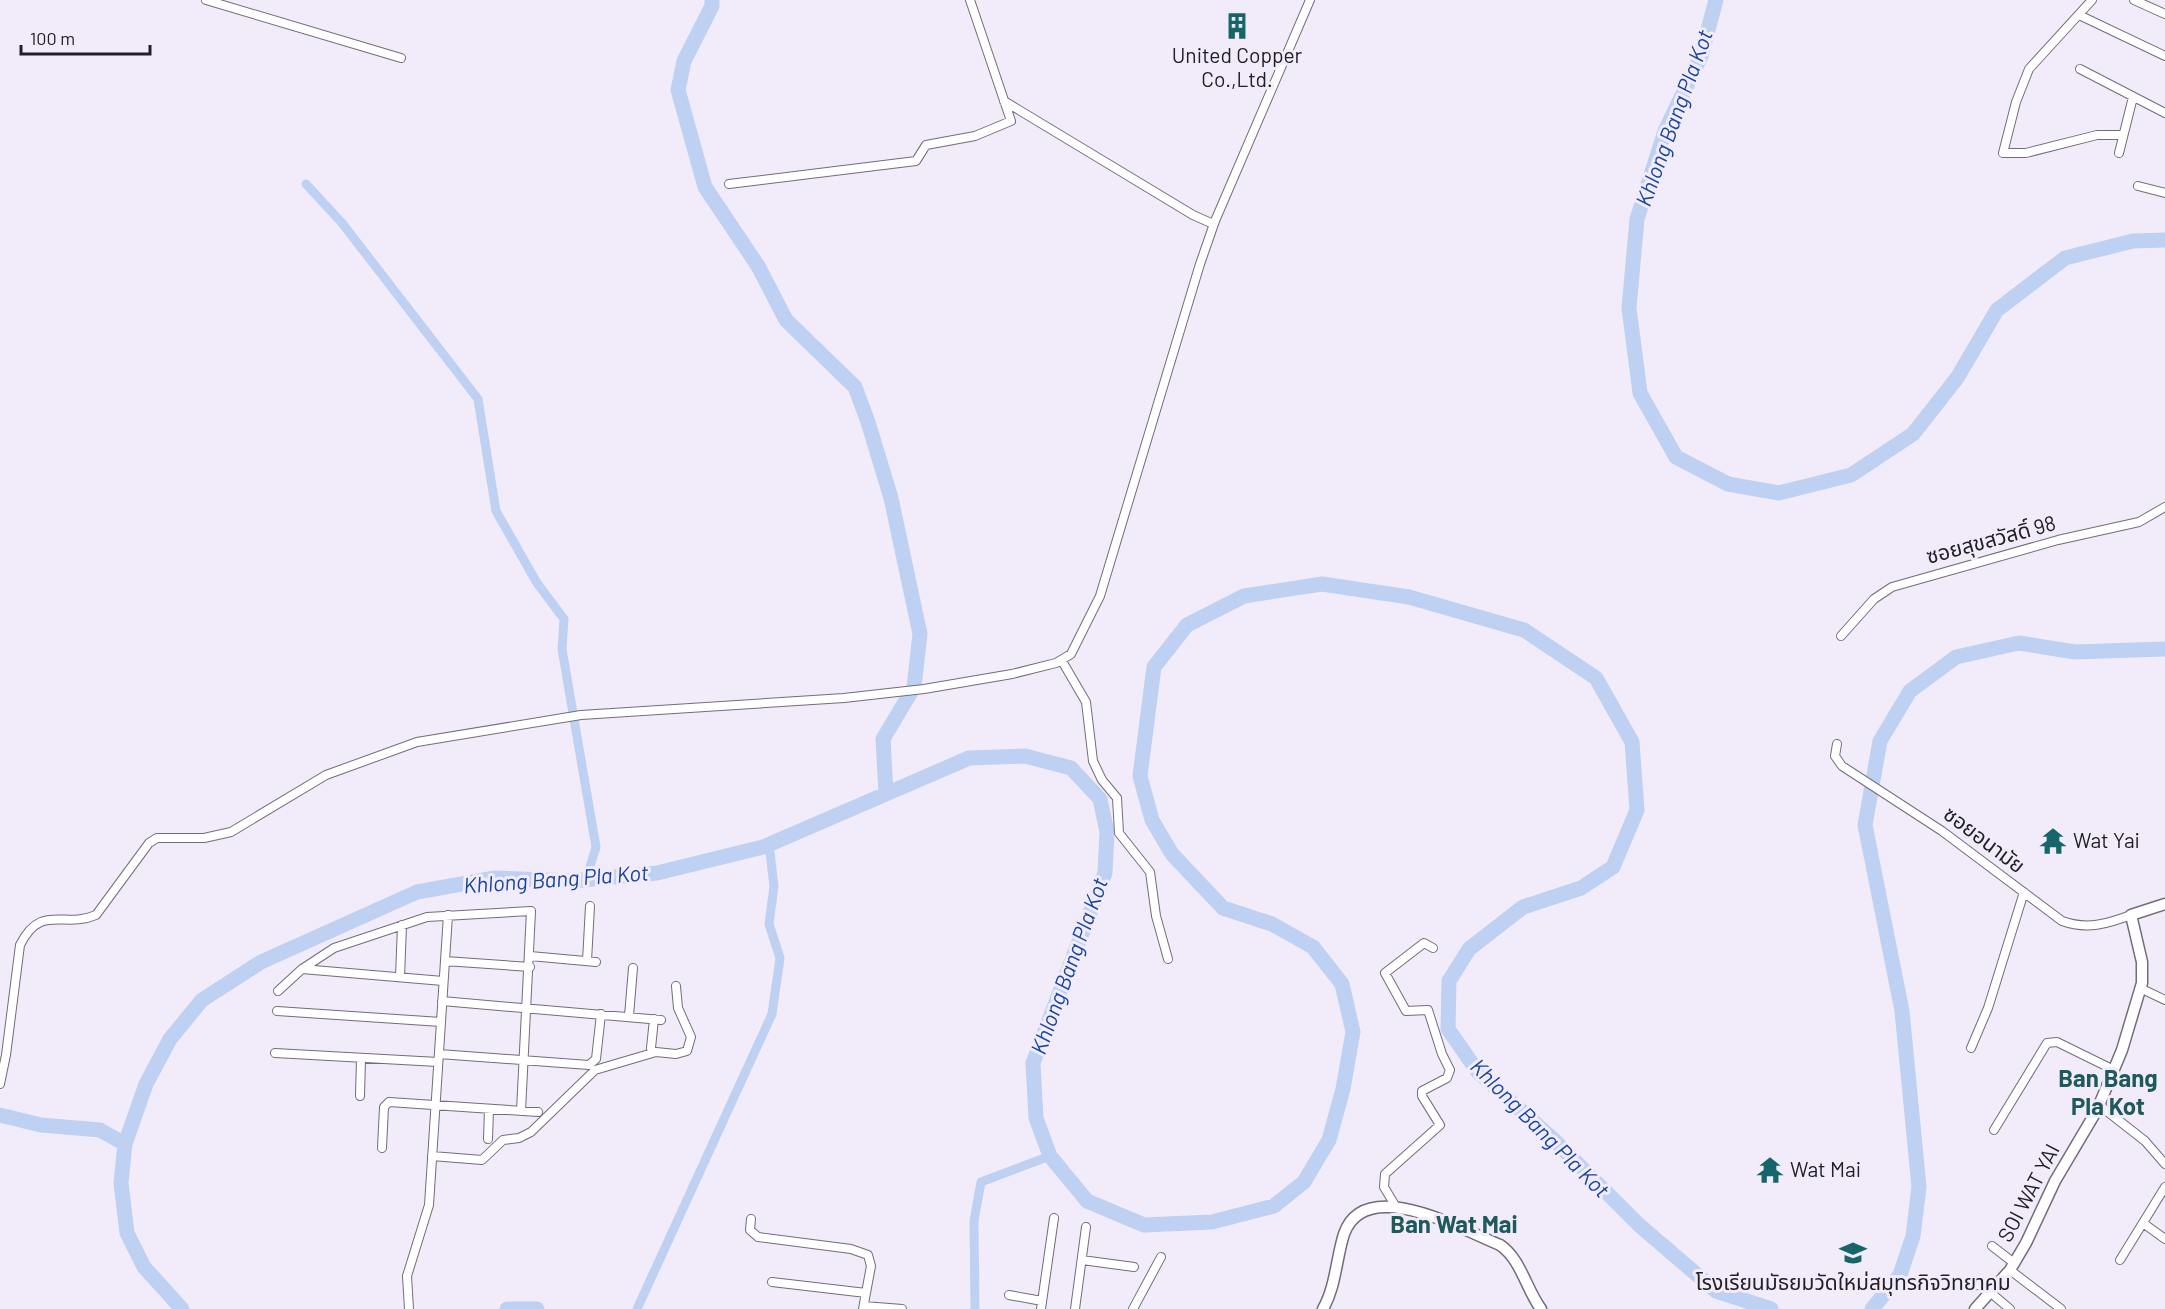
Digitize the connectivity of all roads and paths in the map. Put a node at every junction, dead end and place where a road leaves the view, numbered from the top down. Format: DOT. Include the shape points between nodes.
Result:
graph roads {
  1 [pos="206,0"];
  2 [pos="970,0"];
  3 [pos="1310,0"];
  4 [pos="2092,0"];
  5 [pos="2134,0"];
  6 [pos="2165,14"];
  7 [pos="2079,15"];
  8 [pos="2165,56"];
  9 [pos="401,58"];
  10 [pos="2080,69"];
  11 [pos="2133,97"];
  12 [pos="1004,101"];
  13 [pos="2165,113"];
  14 [pos="2122,135"];
  15 [pos="2119,153"];
  16 [pos="729,184"];
  17 [pos="2138,186"];
  18 [pos="2165,194"];
  19 [pos="1215,221"];
  20 [pos="2165,507"];
  21 [pos="1841,636"];
  22 [pos="1062,661"];
  23 [pos="1837,744"];
  24 [pos="2024,892"];
  25 [pos="2165,904"];
  26 [pos="590,906"];
  27 [pos="448,915"];
  28 [pos="2131,915"];
  29 [pos="402,925"];
  30 [pos="1433,948"];
  31 [pos="530,956"];
  32 [pos="1168,958"];
  33 [pos="445,961"];
  34 [pos="587,961"];
  35 [pos="596,962"];
  36 [pos="530,967"];
  37 [pos="633,968"];
  38 [pos="302,969"];
  39 [pos="399,977"];
  40 [pos="443,981"];
  41 [pos="676,986"];
  42 [pos="2142,989"];
  43 [pos="278,991"];
  44 [pos="2165,1000"];
  45 [pos="442,1001"];
  46 [pos="527,1009"];
  47 [pos="277,1011"];
  48 [pos="600,1014"];
  49 [pos="629,1016"];
  50 [pos="441,1022"];
  51 [pos="651,1048"];
  52 [pos="1971,1048"];
  53 [pos="275,1053"];
  54 [pos="438,1058"];
  55 [pos="361,1059"];
  56 [pos="523,1061"];
  57 [pos="2114,1070"];
  58 [pos="0,1084"];
  59 [pos="360,1096"];
  60 [pos="435,1105"];
  61 [pos="2099,1105"];
  62 [pos="489,1109"];
  63 [pos="520,1111"];
  64 [pos="538,1112"];
  65 [pos="1994,1130"];
  66 [pos="488,1139"];
  67 [pos="382,1148"];
  68 [pos="432,1156"];
  69 [pos="2165,1164"];
  70 [pos="2165,1188"];
  71 [pos="1396,1207"];
  72 [pos="1054,1218"];
  73 [pos="751,1219"];
  74 [pos="2144,1223"];
  75 [pos="1086,1227"];
  76 [pos="2165,1239"];
  77 [pos="1992,1246"];
  78 [pos="1161,1257"];
  79 [pos="1082,1260"];
  80 [pos="2120,1260"];
  81 [pos="1134,1266"];
  82 [pos="2012,1266"];
  83 [pos="772,1282"];
  84 [pos="1954,1284"];
  85 [pos="1993,1291"];
  86 [pos="866,1293"];
  87 [pos="1009,1295"];
  88 [pos="1041,1305"];
  89 [pos="864,1308"];
  90 [pos="409,1309"];
  91 [pos="902,1309"];
  92 [pos="1076,1309"];
  93 [pos="1133,1309"];
  94 [pos="1323,1309"];
  95 [pos="1541,1309"];
  96 [pos="1975,1309"];
  97 [pos="2010,1309"];
  98 [pos="2061,1309"];
  1 -- 9 [label="street"];
  2 -- 12 [label="street"];
  3 -- 19 [label="street"];
  4 -- 7 [label="street"];
  5 -- 6 [label="street"];
  7 -- 8 [label="street"];
  7 -- 14 [label="street" via="2026,73 2003,153 2026,153 2097,135"];
  10 -- 11 [label="street"];
  11 -- 13 [label="street"];
  11 -- 14 [label="street"];
  12 -- 16 [label="street" via="1011,121 975,136 926,145 916,161"];
  12 -- 19 [label="street" via="1193,215"];
  14 -- 15 [label="street"];
  17 -- 18 [label="street"];
  19 -- 22 [label="street" via="1100,596 1071,654"];
  20 -- 21 [label="street, ซอยสุขสวัสดิ์ 98" via="2139,522 2058,540 1892,587 1874,599"];
  22 -- 32 [label="street" via="1086,702 1094,761 1102,780 1117,798 1119,833 1150,872 1156,916"];
  22 -- 58 [label="street" via="924,689 832,699 581,715 417,742 326,775 231,832 204,838 157,838 149,843 96,915 83,921 51,918 35,922 20,945"];
  23 -- 24 [label="street, ซอยอนามัย" via="1837,760 1852,772 1889,794"];
  24 -- 28 [label="street, ซอยอนามัย" via="2062,921 2078,927"];
  24 -- 52 [label="street" via="1988,1008"];
  25 -- 28 [label="street"];
  26 -- 34 [label="street"];
  27 -- 29 [label="street"];
  27 -- 31 [label="street" via="531,911"];
  27 -- 33 [label="street"];
  28 -- 42 [label="street, SOI WAT YAI" via="2142,962"];
  29 -- 38 [label="street" via="334,948"];
  29 -- 39 [label="street"];
  30 -- 71 [label="street" via="1424,943 1385,973 1406,1011 1428,1010 1450,1070 1447,1078 1422,1091 1440,1125 1385,1174 1384,1187"];
  31 -- 34 [label="street"];
  31 -- 36 [label="street"];
  33 -- 36 [label="street"];
  33 -- 40 [label="street"];
  34 -- 35 [label="street"];
  36 -- 46 [label="street"];
  37 -- 49 [label="street"];
  38 -- 39 [label="street"];
  38 -- 43 [label="street"];
  39 -- 40 [label="street"];
  40 -- 45 [label="street"];
  41 -- 68 [label="street" via="678,1008 691,1037 687,1051 656,1052 595,1070 531,1132 503,1140 482,1160"];
  42 -- 44 [label="street"];
  42 -- 57 [label="street, SOI WAT YAI"];
  45 -- 46 [label="street"];
  45 -- 50 [label="street"];
  46 -- 48 [label="street"];
  46 -- 56 [label="street"];
  47 -- 50 [label="street"];
  48 -- 49 [label="street"];
  48 -- 56 [label="street" via="594,1063"];
  49 -- 51 [label="street" via="658,1019"];
  50 -- 54 [label="street"];
  53 -- 55 [label="street"];
  54 -- 55 [label="street"];
  54 -- 56 [label="street"];
  54 -- 60 [label="street"];
  55 -- 59 [label="street"];
  56 -- 63 [label="street"];
  57 -- 61 [label="street, SOI WAT YAI"];
  57 -- 65 [label="street" via="2057,1042 2047,1043"];
  60 -- 62 [label="street"];
  60 -- 67 [label="street" via="386,1104"];
  60 -- 68 [label="street"];
  61 -- 69 [label="street" via="2145,1141"];
  61 -- 82 [label="street, SOI WAT YAI"];
  62 -- 63 [label="street"];
  62 -- 66 [label="street"];
  63 -- 64 [label="street"];
  68 -- 90 [label="street" via="429,1205 407,1276"];
  70 -- 74 [label="street"];
  71 -- 94 [label="street" via="1366,1209 1356,1216 1345,1232"];
  71 -- 95 [label="street" via="1412,1210 1509,1251"];
  72 -- 88 [label="street"];
  73 -- 86 [label="street" via="750,1230 758,1237 850,1249 868,1255 871,1266"];
  74 -- 76 [label="street"];
  74 -- 80 [label="street"];
  75 -- 79 [label="street"];
  77 -- 82 [label="street"];
  78 -- 93 [label="street"];
  79 -- 81 [label="street"];
  79 -- 92 [label="street"];
  82 -- 85 [label="street, SOI WAT YAI"];
  82 -- 98 [label="street"];
  83 -- 86 [label="street"];
  84 -- 85 [label="street" via="1984,1284"];
  85 -- 96 [label="street, SOI WAT YAI"];
  85 -- 97 [label="street"];
  86 -- 89 [label="street"];
  87 -- 88 [label="street"];
  89 -- 91 [label="street"];
}
